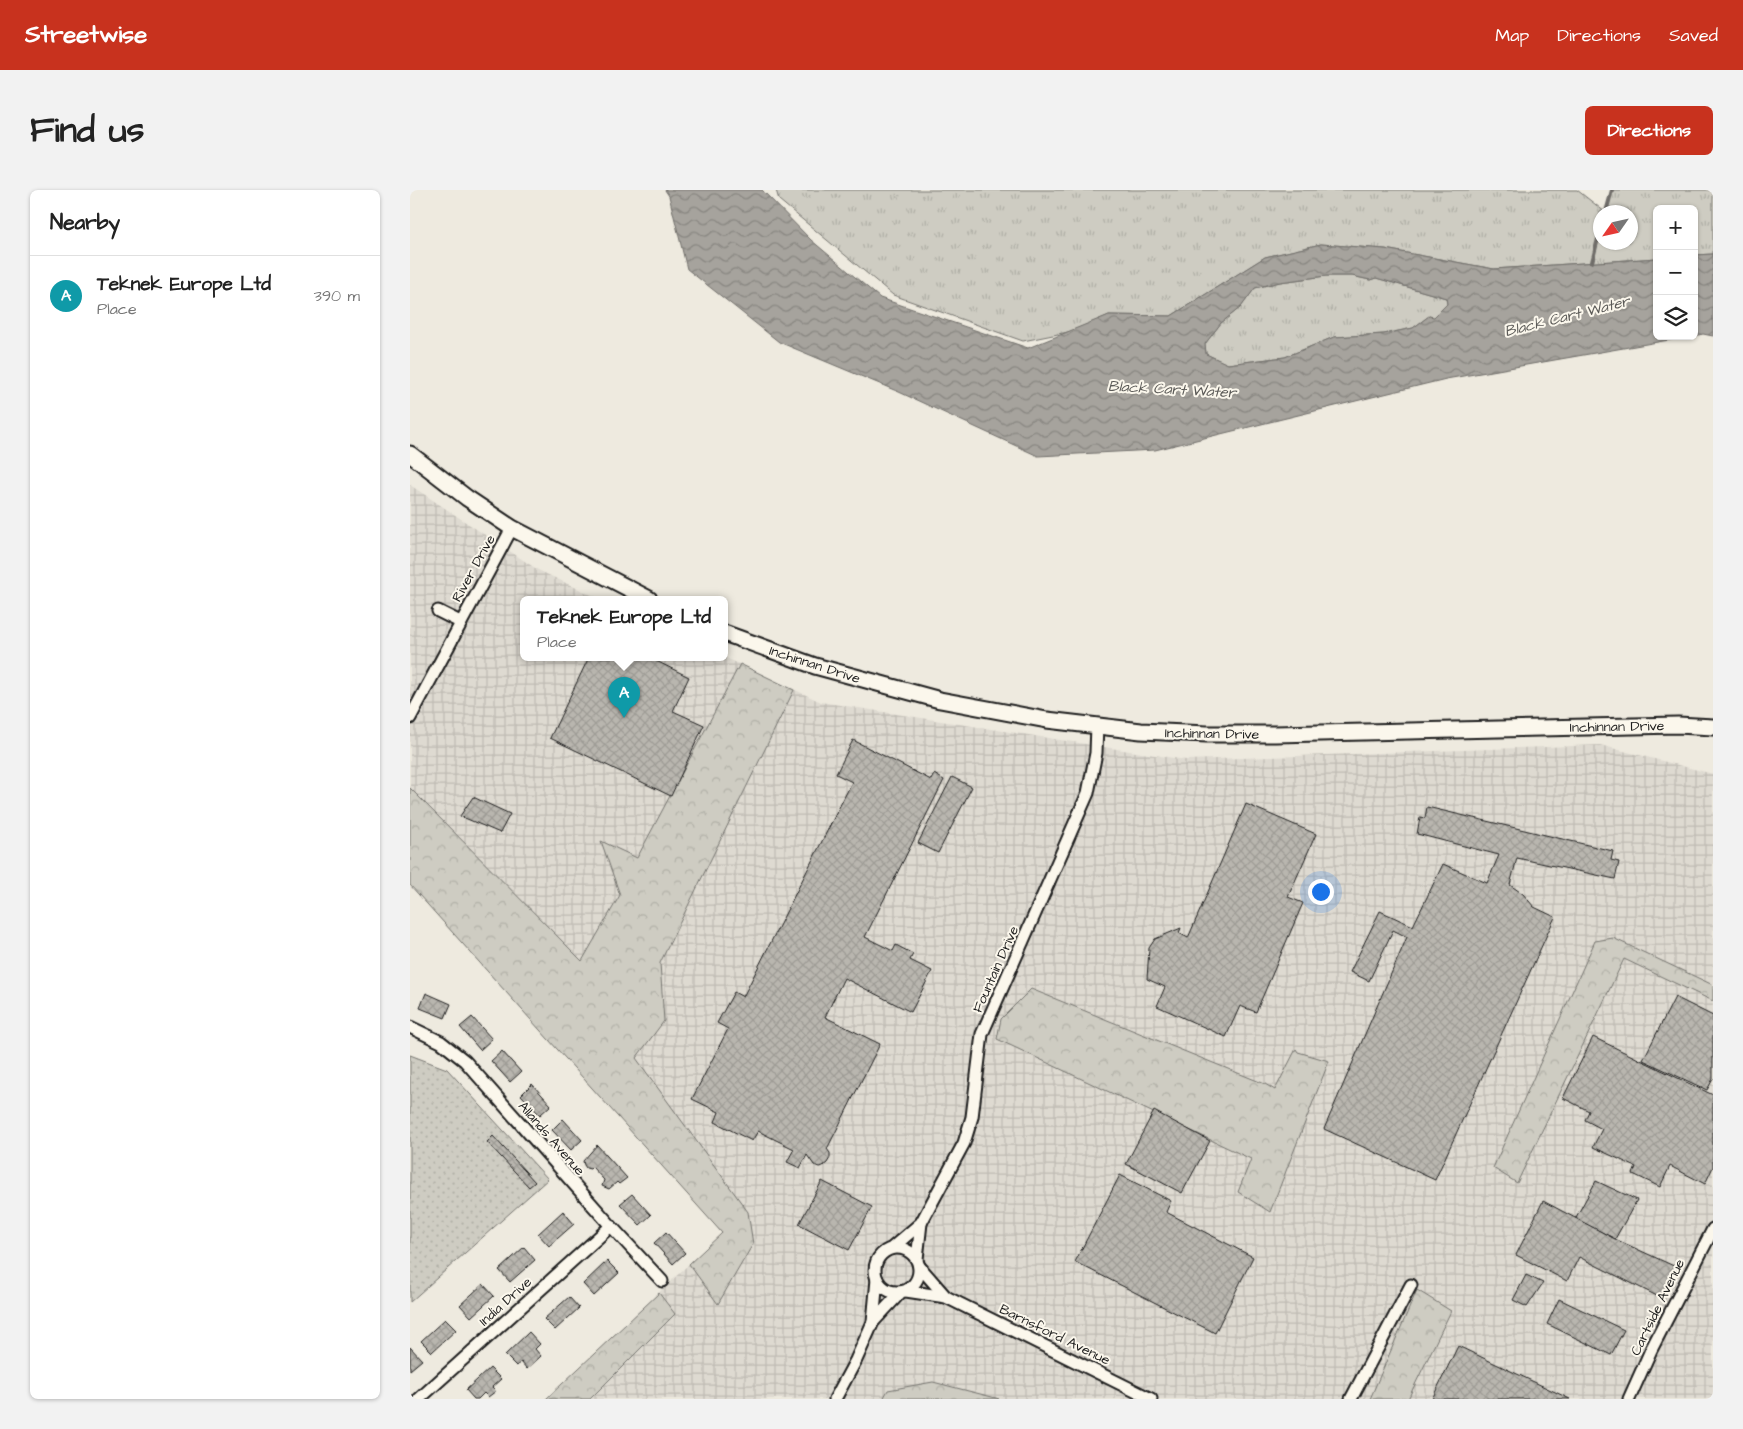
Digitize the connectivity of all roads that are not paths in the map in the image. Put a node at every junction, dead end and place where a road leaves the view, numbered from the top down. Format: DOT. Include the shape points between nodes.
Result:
graph roads {
  1 [pos="410,454"];
  2 [pos="512,528"];
  3 [pos="642,596"];
  4 [pos="438,611"];
  5 [pos="460,622"];
  6 [pos="728,634"];
  7 [pos="410,718"];
  8 [pos="1098,725"];
  9 [pos="1713,727"];
  10 [pos="410,1027"];
  11 [pos="921,1223"];
  12 [pos="611,1226"];
  13 [pos="1713,1229"];
  14 [pos="892,1248"];
  15 [pos="918,1262"];
  16 [pos="877,1279"];
  17 [pos="662,1281"];
  18 [pos="1411,1285"];
  19 [pos="903,1292"];
  20 [pos="946,1297"];
  21 [pos="873,1322"];
  22 [pos="420,1399"];
  23 [pos="835,1399"];
  24 [pos="1151,1399"];
  25 [pos="1350,1399"];
  26 [pos="1629,1399"];
  1 -- 2 [label="street"];
  2 -- 3 [label="street"];
  2 -- 5 [label="street, River Drive"];
  4 -- 5 [label="street, River Drive"];
  5 -- 7 [label="street, River Drive"];
  6 -- 8 [label="street, Inchinnan Drive" via="815,666 899,690 991,711"];
  8 -- 9 [label="street, Inchinnan Drive" via="1160,732 1265,734 1653,725"];
  8 -- 11 [label="street, Fountain Drive" via="1088,793 982,1034 972,1117 964,1143"];
  10 -- 12 [label="street, Allands Avenue" via="441,1042 465,1061"];
  11 -- 14 [label="street, Fountain Drive"];
  11 -- 15 [label="street, Fountain Drive"];
  12 -- 17 [label="street, Allands Avenue"];
  12 -- 22 [label="street, India Drive"];
  13 -- 26 [label="street, Cartside Avenue"];
  14 -- 15 [label="street" via="907,1250"];
  14 -- 16 [label="street" via="879,1257 875,1272"];
  15 -- 19 [label="street" via="916,1283"];
  15 -- 20 [label="street, Barnsford Avenue"];
  16 -- 19 [label="street" via="887,1290"];
  16 -- 21 [label="street"];
  18 -- 25 [label="street"];
  19 -- 20 [label="street, Barnsford Avenue"];
  19 -- 21 [label="street"];
  20 -- 24 [label="street, Barnsford Avenue"];
  21 -- 23 [label="street"];
}
